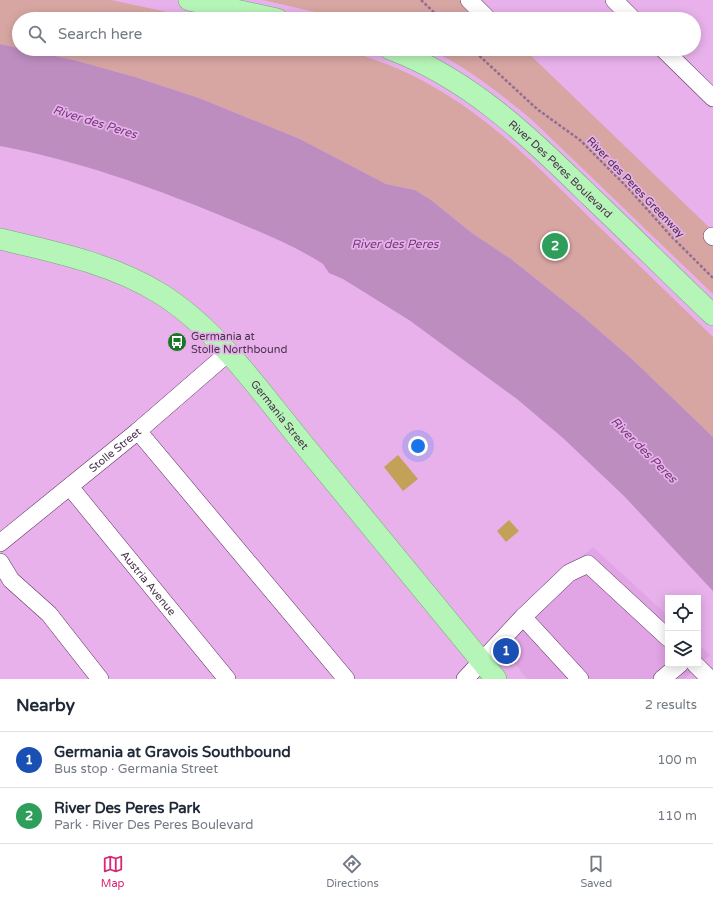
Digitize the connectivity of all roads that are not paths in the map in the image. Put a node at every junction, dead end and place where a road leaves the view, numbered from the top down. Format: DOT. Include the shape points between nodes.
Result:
graph roads {
  1 [pos="189,0"];
  2 [pos="469,0"];
  3 [pos="614,0"];
  4 [pos="245,12"];
  5 [pos="481,12"];
  6 [pos="626,12"];
  7 [pos="407,56"];
  8 [pos="670,56"];
  9 [pos="713,98"];
  10 [pos="0,239"];
  11 [pos="713,315"];
  12 [pos="228,353"];
  13 [pos="138,431"];
  14 [pos="70,487"];
  15 [pos="0,543"];
  16 [pos="0,562"];
  17 [pos="523,617"];
  18 [pos="665,635"];
  19 [pos="482,662"];
  20 [pos="676,667"];
  21 [pos="698,667"];
  22 [pos="100,679"];
  23 [pos="227,679"];
  24 [pos="346,679"];
  25 [pos="465,679"];
  26 [pos="496,679"];
  27 [pos="580,679"];
  28 [pos="662,679"];
  29 [pos="710,679"];
  1 -- 4 [label="main road"];
  2 -- 5 [label="street"];
  3 -- 6 [label="street"];
  7 -- 11 [label="main road, River Des Peres Boulevard" via="462,85 506,116"];
  8 -- 9 [label="street"];
  10 -- 12 [label="main road, Germania Street" via="80,259 137,281 184,311"];
  12 -- 13 [label="street, Stolle Street"];
  12 -- 19 [label="main road, Germania Street"];
  13 -- 14 [label="street, Stolle Street"];
  13 -- 24 [label="street"];
  14 -- 15 [label="street, Stolle Street"];
  14 -- 23 [label="street, Austria Avenue"];
  16 -- 22 [label="street" via="11,580 49,614"];
  17 -- 18 [label="street" via="569,573 588,564"];
  17 -- 19 [label="street"];
  17 -- 27 [label="street"];
  19 -- 25 [label="street"];
  19 -- 26 [label="main road, Germania Street"];
  20 -- 28 [label="street"];
  21 -- 29 [label="street"];
}
